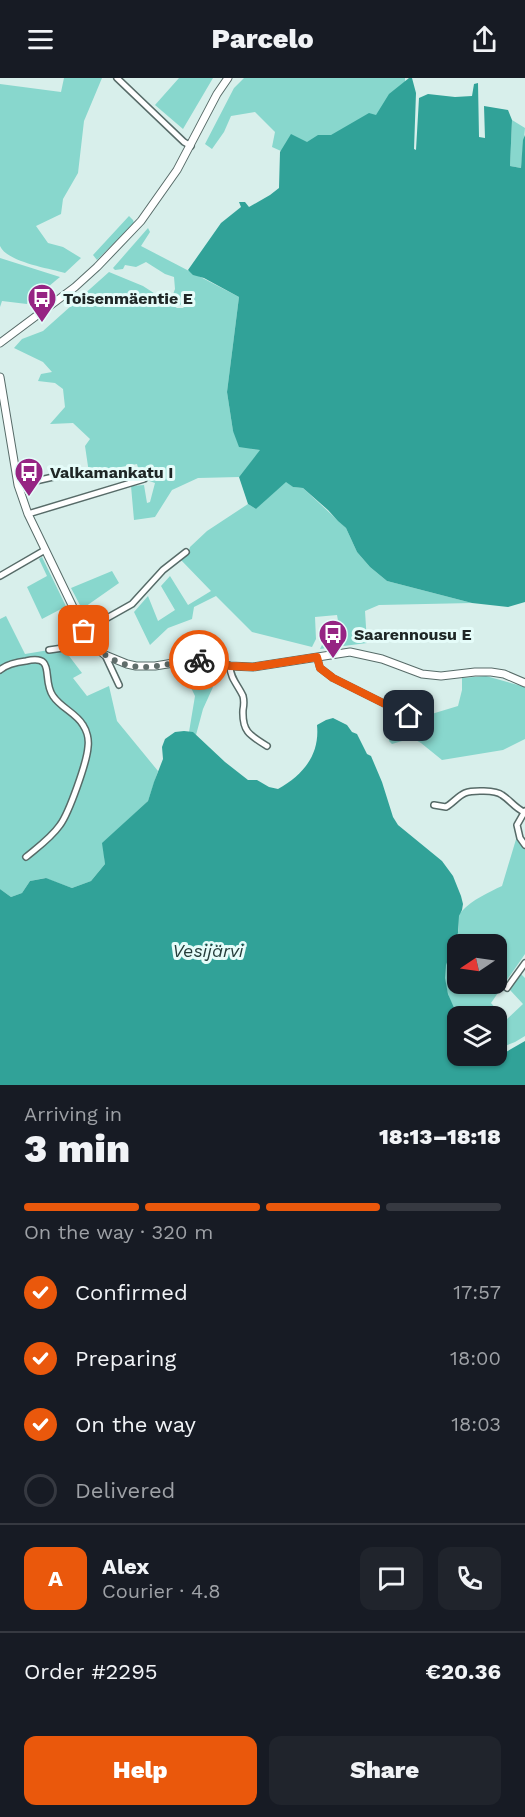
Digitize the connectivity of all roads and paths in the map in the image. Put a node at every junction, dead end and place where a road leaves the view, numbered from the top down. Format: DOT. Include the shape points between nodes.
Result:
graph roads {
  1 [pos="117,78"];
  2 [pos="228,78"];
  3 [pos="191,146"];
  4 [pos="0,343"];
  5 [pos="0,377"];
  6 [pos="62,475"];
  7 [pos="144,479"];
  8 [pos="18,485"];
  9 [pos="28,514"];
  10 [pos="45,550"];
  11 [pos="186,552"];
  12 [pos="0,576"];
  13 [pos="85,633"];
  14 [pos="49,650"];
  15 [pos="105,655"];
  16 [pos="317,657"];
  17 [pos="230,666"];
  18 [pos="0,670"];
  19 [pos="525,682"];
  20 [pos="119,685"];
  21 [pos="409,716"];
  22 [pos="267,746"];
  23 [pos="434,805"];
  24 [pos="525,812"];
  25 [pos="525,845"];
  26 [pos="26,857"];
  27 [pos="525,963"];
  28 [pos="507,988"];
  1 -- 3 [label="street"];
  2 -- 3 [label="street"];
  3 -- 4 [label="street" via="155,203 125,239 75,287"];
  5 -- 8 [label="street"];
  6 -- 8 [label="street"];
  7 -- 9 [label="street"];
  8 -- 9 [label="street"];
  9 -- 10 [label="street"];
  10 -- 12 [label="street"];
  10 -- 13 [label="street"];
  11 -- 13 [label="street" via="132,604"];
  13 -- 14 [label="street" via="63,648"];
  13 -- 15 [label="street"];
  15 -- 17 [label="street" via="136,666 198,659"];
  15 -- 20 [label="street"];
  16 -- 17 [label="street" via="253,667"];
  16 -- 19 [label="street" via="359,653 422,674 491,672"];
  16 -- 21 [label="street" via="320,668 333,678"];
  17 -- 22 [label="street" via="243,697 245,728"];
  18 -- 26 [label="street" via="17,662 42,660 53,696 83,725 88,742 87,756 61,824"];
  23 -- 24 [label="street" via="446,807 462,794 493,791"];
  24 -- 25 [label="street" via="517,825"];
  27 -- 28 [label="street"];
}
